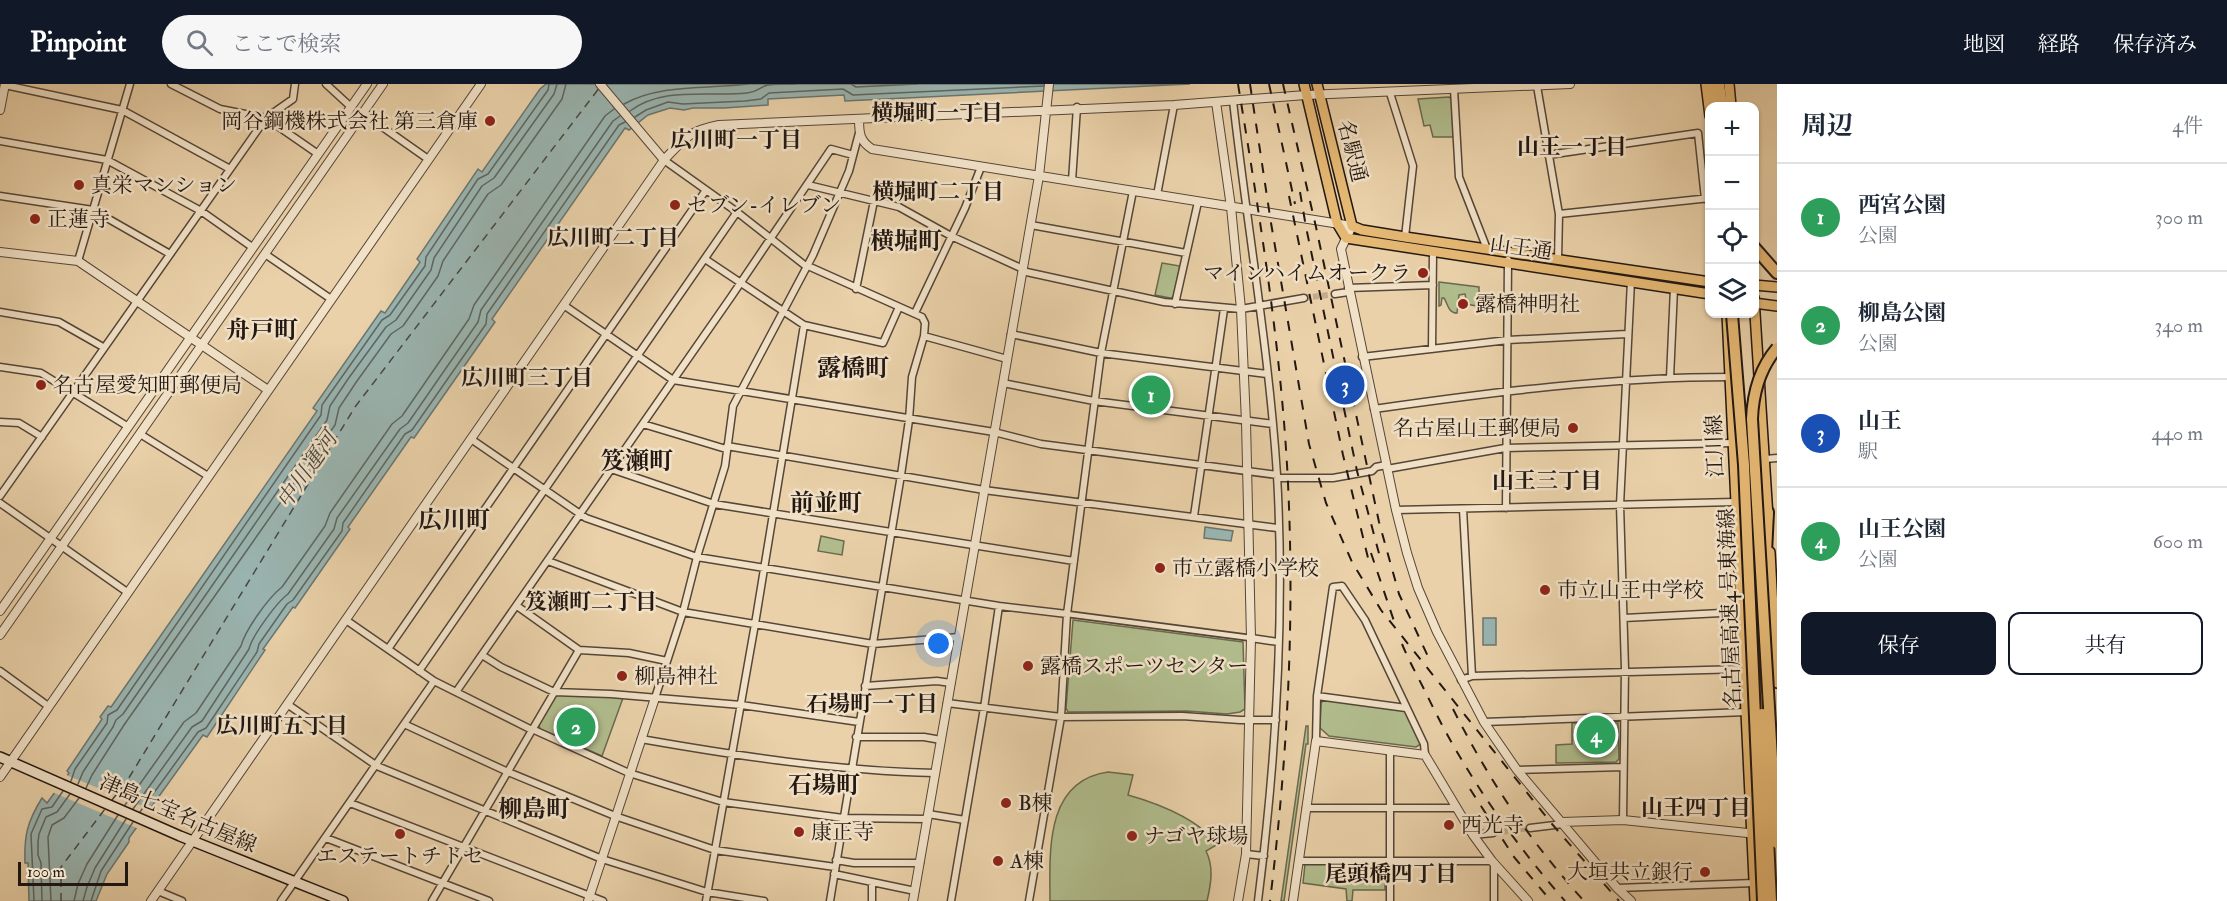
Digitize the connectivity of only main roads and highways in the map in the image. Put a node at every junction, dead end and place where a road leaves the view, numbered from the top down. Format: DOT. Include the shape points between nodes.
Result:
graph roads {
  1 [pos="1304,84"];
  2 [pos="1317,84"];
  3 [pos="1706,84"];
  4 [pos="1712,84"];
  5 [pos="1719,84"];
  6 [pos="1728,84"];
  7 [pos="1708,102"];
  8 [pos="1714,102"];
  9 [pos="1721,102"];
  10 [pos="1730,102"];
  11 [pos="1352,226"];
  12 [pos="1346,238"];
  13 [pos="1759,253"];
  14 [pos="1777,273"];
  15 [pos="1705,281"];
  16 [pos="1759,285"];
  17 [pos="1777,287"];
  18 [pos="1705,293"];
  19 [pos="1759,302"];
  20 [pos="1777,306"];
  21 [pos="1727,318"];
  22 [pos="1732,318"];
  23 [pos="1756,318"];
  24 [pos="1777,348"];
  25 [pos="1768,512"];
  26 [pos="1777,683"];
  27 [pos="5,759"];
  28 [pos="1777,843"];
  29 [pos="343,901"];
  30 [pos="1755,901"];
  31 [pos="1763,901"];
  32 [pos="1771,901"];
  1 -- 12 [label="main road, 名駅通" via="1337,223"];
  2 -- 11 [label="main road, 名駅通"];
  3 -- 7 [label="main road"];
  4 -- 8 [label="highway"];
  5 -- 9 [label="highway"];
  6 -- 10 [label="main road"];
  11 -- 15 [label="main road, 山王通"];
  12 -- 18 [label="main road, 山王通"];
  13 -- 14 [label="highway"];
  16 -- 17 [label="main road"];
  19 -- 20 [label="main road"];
  21 -- 30 [label="main road, 江川線"];
  22 -- 31 [label="highway, 名古屋高速4号東海線, bridge" via="1744,465"];
  23 -- 25 [label="main road"];
  24 -- 28 [label="highway, 名古屋高速4号東海線, bridge" via="1760,376 1752,419"];
  25 -- 26 [label="main road"];
  25 -- 32 [label="highway, bridge" via="1761,663"];
  27 -- 29 [label="main road, 津島七宝名古屋線"];
}
